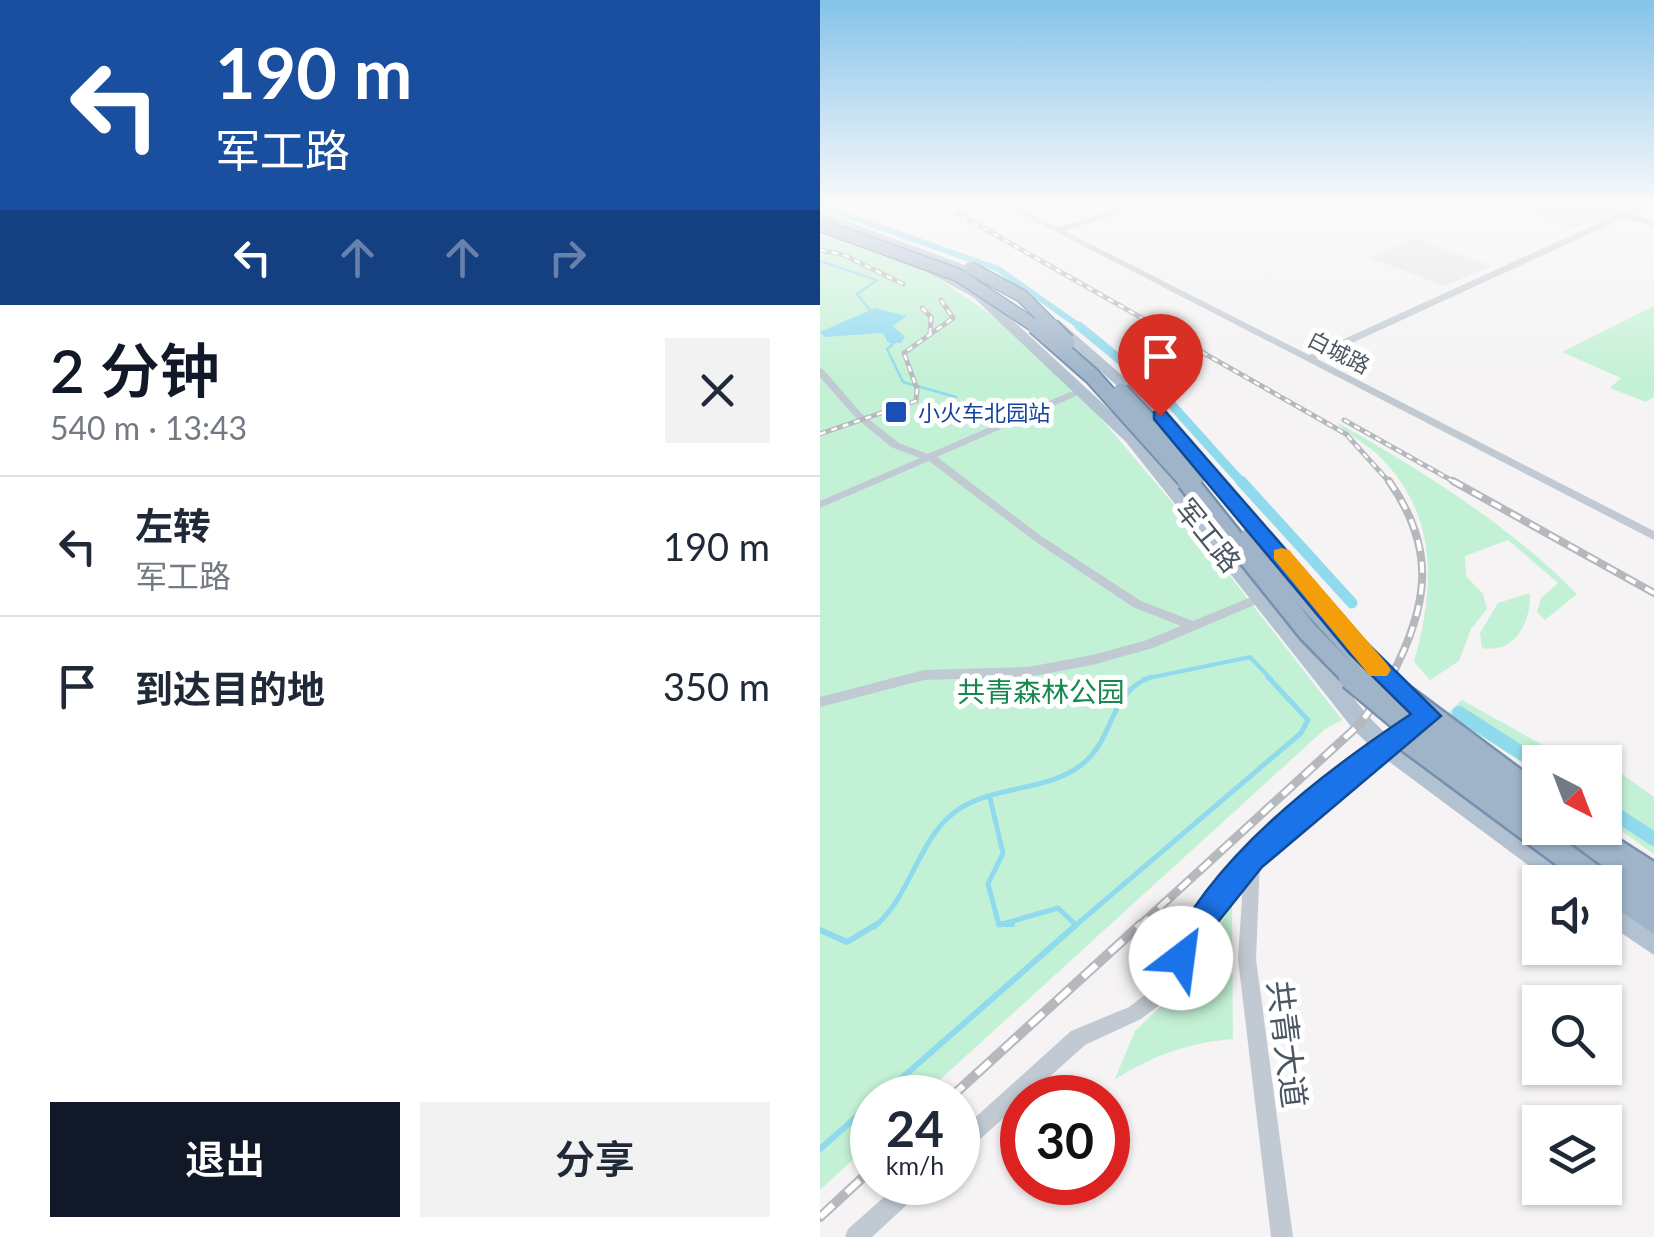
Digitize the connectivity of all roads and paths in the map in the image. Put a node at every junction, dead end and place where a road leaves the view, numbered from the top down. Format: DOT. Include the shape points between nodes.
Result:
graph roads {
  1 [pos="913,262"];
  2 [pos="922,262"];
  3 [pos="933,262"];
  4 [pos="946,262"];
  5 [pos="947,262"];
  6 [pos="1119,262"];
  7 [pos="1521,262"];
  8 [pos="1067,342"];
  9 [pos="1308,359"];
  10 [pos="820,370"];
  11 [pos="1073,394"];
  12 [pos="929,457"];
  13 [pos="820,505"];
  14 [pos="1654,536"];
  15 [pos="1260,598"];
  16 [pos="1194,626"];
  17 [pos="1338,665"];
  18 [pos="820,702"];
  19 [pos="1428,716"];
  20 [pos="1384,746"];
  21 [pos="1522,784"];
  22 [pos="1522,785"];
  23 [pos="1522,804"];
  24 [pos="1580,845"];
  25 [pos="1612,845"];
  26 [pos="1252,858"];
  27 [pos="1547,865"];
  28 [pos="1576,865"];
  29 [pos="1654,873"];
  30 [pos="1654,896"];
  31 [pos="1622,899"];
  32 [pos="1622,920"];
  33 [pos="1654,922"];
  34 [pos="1654,942"];
  35 [pos="980,1126"];
  36 [pos="891,1205"];
  37 [pos="856,1237"];
  38 [pos="1282,1237"];
  1 -- 15 [label="main road, 军工路" via="976,294 1132,439"];
  2 -- 17 [label="highway, bridge" via="994,296 1086,372 1196,491"];
  3 -- 8 [label="highway, bridge" via="1014,299"];
  4 -- 8 [label="highway, bridge" via="1022,296"];
  5 -- 19 [label="main road, 军工路" via="1024,300 1160,416 1358,648"];
  6 -- 9 [label="street, 白城路"];
  7 -- 9 [label="street"];
  8 -- 22 [label="highway, bridge" via="1144,412 1374,676"];
  9 -- 14 [label="street, 白城路"];
  10 -- 12 [label="street" via="895,445"];
  11 -- 12 [label="street"];
  12 -- 13 [label="street"];
  12 -- 16 [label="street" via="1137,604"];
  15 -- 16 [label="street"];
  15 -- 20 [label="main road, 军工路"];
  16 -- 18 [label="street" via="1092,660 1028,672 924,675"];
  17 -- 23 [label="highway, bridge" via="1404,722"];
  17 -- 28 [label="highway, bridge" via="1426,756"];
  19 -- 20 [label="street"];
  19 -- 21 [label="main road, 军工路"];
  20 -- 26 [label="street"];
  20 -- 27 [label="main road, 军工路"];
  24 -- 30 [label="highway"];
  25 -- 29 [label="highway"];
  26 -- 35 [label="street" via="1208,912 1164,991 1135,1013 1078,1038"];
  26 -- 38 [label="street, 共青大道" via="1248,959"];
  31 -- 33 [label="highway"];
  32 -- 34 [label="main road"];
  36 -- 37 [label="street"];
}
